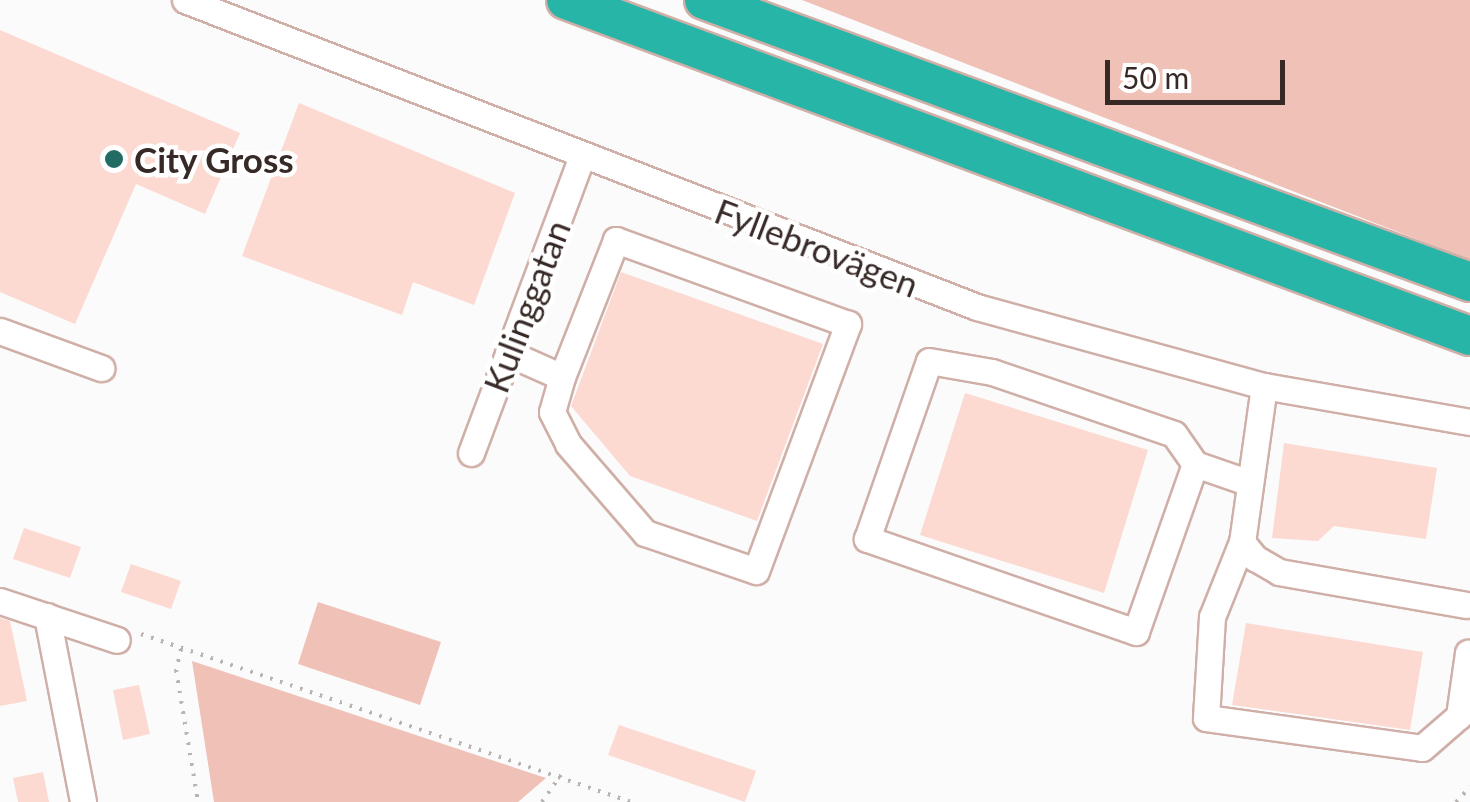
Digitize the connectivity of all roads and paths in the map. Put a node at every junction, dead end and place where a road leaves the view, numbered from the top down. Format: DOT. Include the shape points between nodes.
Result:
graph roads {
  1 [pos="185,0"];
  2 [pos="566,0"];
  3 [pos="704,0"];
  4 [pos="581,159"];
  5 [pos="1470,282"];
  6 [pos="0,331"];
  7 [pos="1470,336"];
  8 [pos="508,353"];
  9 [pos="101,368"];
  10 [pos="562,377"];
  11 [pos="1264,386"];
  12 [pos="1470,422"];
  13 [pos="471,453"];
  14 [pos="1195,464"];
  15 [pos="1250,483"];
  16 [pos="1242,542"];
  17 [pos="0,600"];
  18 [pos="1466,605"];
  19 [pos="47,616"];
  20 [pos="117,640"];
  21 [pos="182,649"];
  22 [pos="1468,652"];
  23 [pos="561,775"];
  24 [pos="1470,787"];
  25 [pos="83,802"];
  26 [pos="198,802"];
  27 [pos="542,802"];
  28 [pos="631,802"];
  29 [pos="1456,802"];
  1 -- 4 [label="street, Fyllebrovägen"];
  2 -- 7 [label="highway"];
  3 -- 5 [label="highway"];
  4 -- 8 [label="street, Kulinggatan"];
  4 -- 11 [label="street, Fyllebrovägen" via="977,307"];
  6 -- 9 [label="street"];
  8 -- 10 [label="street"];
  8 -- 13 [label="street, Kulinggatan"];
  10 -- 10 [label="street" via="552,412 568,444 645,534 756,571 848,324 616,240"];
  11 -- 12 [label="street, Fyllebrovägen"];
  11 -- 15 [label="street"];
  14 -- 14 [label="street" via="1136,632 867,539 929,361 992,372 1174,434"];
  14 -- 15 [label="street"];
  15 -- 16 [label="street"];
  16 -- 18 [label="street" via="1279,572"];
  16 -- 22 [label="street" via="1212,617 1206,718 1422,748 1459,716"];
  17 -- 19 [label="street"];
  19 -- 20 [label="street"];
  19 -- 25 [label="street"];
  20 -- 21 [label="path" via="122,627"];
  21 -- 23 [label="path"];
  21 -- 26 [label="path" via="176,670"];
  23 -- 27 [label="path"];
  23 -- 28 [label="path"];
  24 -- 29 [label="path"];
}
